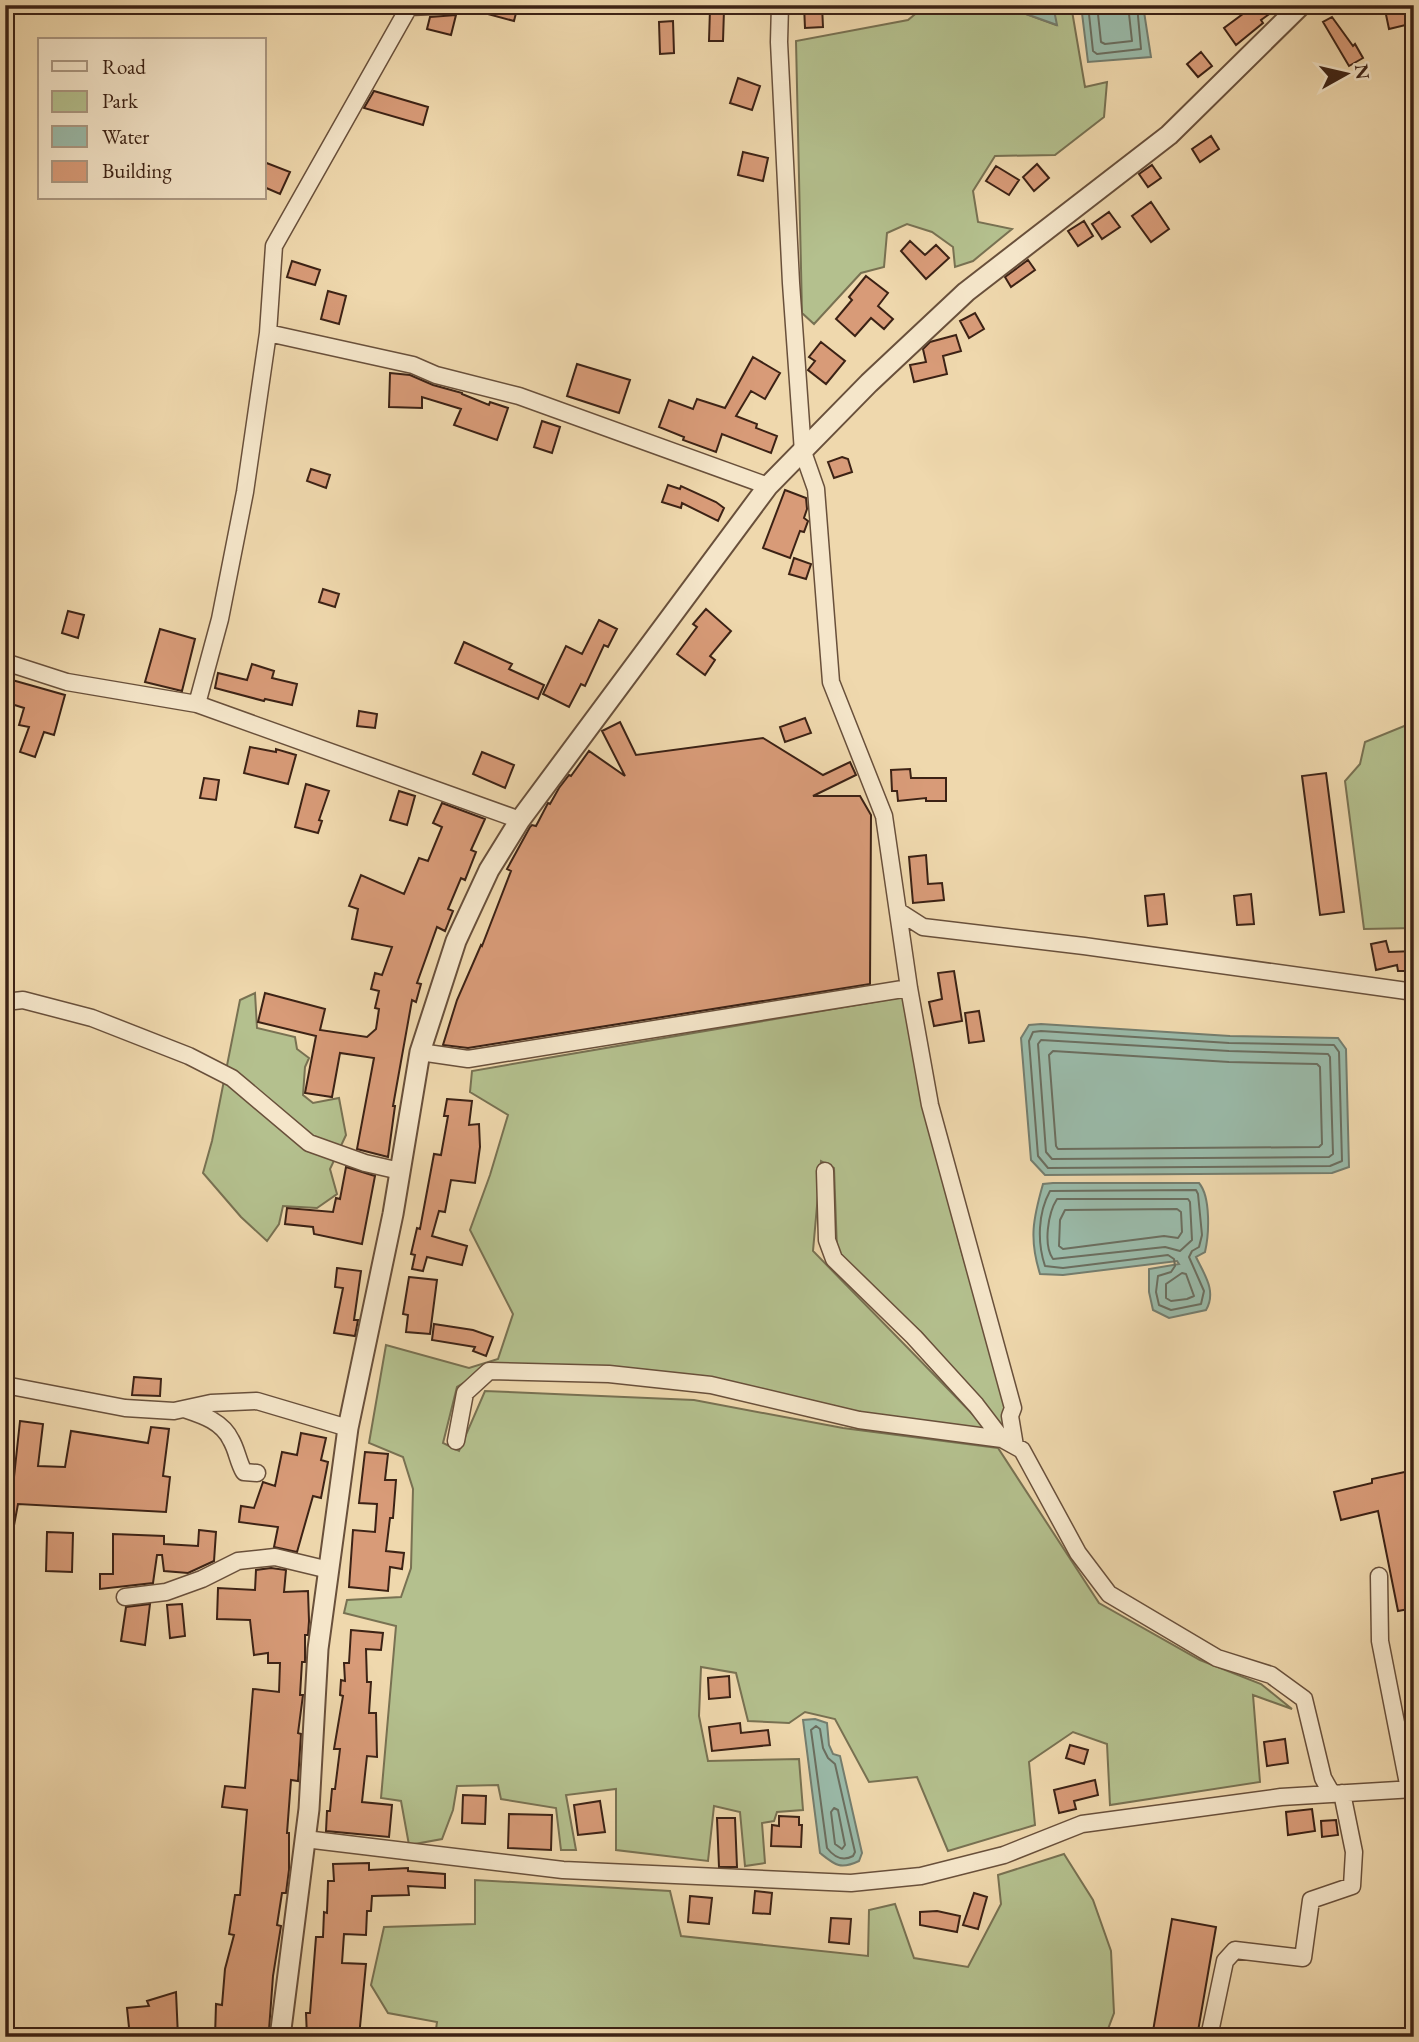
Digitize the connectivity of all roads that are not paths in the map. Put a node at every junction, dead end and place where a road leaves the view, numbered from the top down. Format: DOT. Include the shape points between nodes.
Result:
graph roads {
  1 [pos="455,5"];
  2 [pos="780,5"];
  3 [pos="1301,5"];
  4 [pos="268,333"];
  5 [pos="803,452"];
  6 [pos="768,486"];
  7 [pos="5,662"];
  8 [pos="197,704"];
  9 [pos="520,820"];
  10 [pos="898,911"];
  11 [pos="909,988"];
  12 [pos="1414,992"];
  13 [pos="5,1002"];
  14 [pos="420,1052"];
  15 [pos="400,1171"];
  16 [pos="825,1171"];
  17 [pos="5,1385"];
  18 [pos="182,1409"];
  19 [pos="348,1427"];
  20 [pos="456,1441"];
  21 [pos="1009,1443"];
  22 [pos="257,1474"];
  23 [pos="329,1570"];
  24 [pos="1379,1576"];
  25 [pos="125,1597"];
  26 [pos="1411,1789"];
  27 [pos="1337,1794"];
  28 [pos="305,1839"];
  29 [pos="280,2037"];
  30 [pos="1209,2037"];
  1 -- 4 [label="street" via="409,7 274,246"];
  2 -- 5 [label="street"];
  3 -- 5 [label="street" via="1169,135 966,292"];
  4 -- 6 [label="street" via="413,365 519,396"];
  4 -- 8 [label="street" via="245,492 223,606"];
  5 -- 6 [label="street"];
  5 -- 10 [label="street" via="816,489 831,682 884,816"];
  6 -- 9 [label="street"];
  7 -- 8 [label="street" via="67,682"];
  8 -- 9 [label="street"];
  9 -- 14 [label="street" via="489,870 456,941"];
  10 -- 11 [label="street"];
  10 -- 12 [label="street" via="923,927"];
  11 -- 14 [label="street" via="468,1059"];
  11 -- 21 [label="street" via="930,1105 1013,1408"];
  13 -- 15 [label="street" via="23,1000 92,1018 190,1056 232,1078 309,1143"];
  14 -- 15 [label="street"];
  15 -- 19 [label="street"];
  16 -- 21 [label="street" via="827,1241 834,1259 914,1337"];
  17 -- 18 [label="street" via="125,1408"];
  18 -- 19 [label="street" via="257,1401"];
  18 -- 22 [label="street" via="221,1426 231,1438 244,1472"];
  19 -- 23 [label="street"];
  20 -- 21 [label="street" via="466,1393 489,1371 609,1374 711,1385 859,1420"];
  21 -- 27 [label="street" via="1022,1450 1078,1553 1108,1594 1217,1658 1271,1675 1304,1699 1323,1778"];
  23 -- 25 [label="street" via="275,1557 238,1561 166,1592"];
  23 -- 28 [label="street" via="318,1649"];
  24 -- 26 [label="street" via="1380,1641"];
  26 -- 27 [label="street"];
  27 -- 28 [label="street" via="1281,1797 1082,1824 1004,1855 933,1873 851,1883 563,1870"];
  27 -- 30 [label="street" via="1354,1852 1352,1886 1311,1900 1303,1958 1235,1950 1226,1961"];
  28 -- 29 [label="street"];
}
